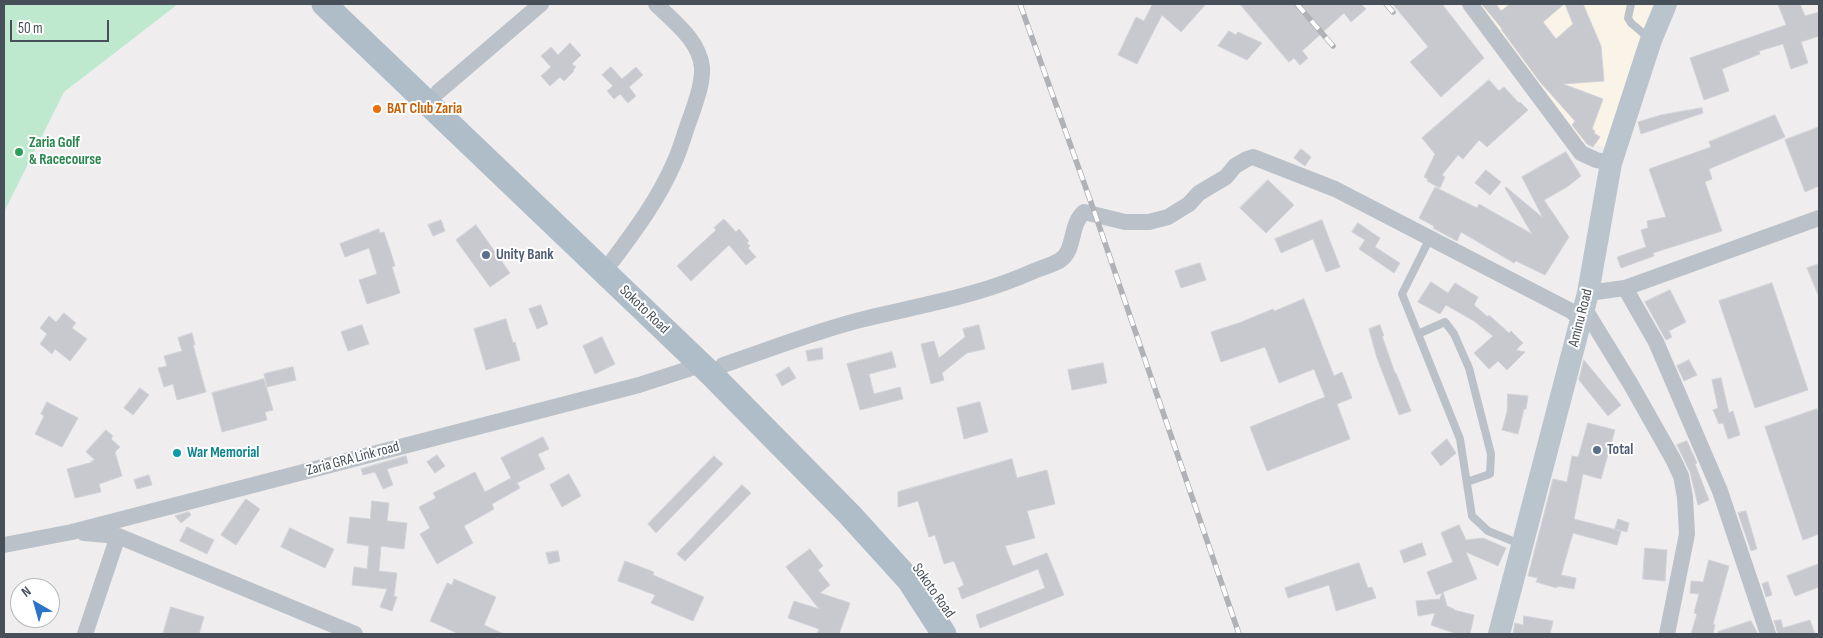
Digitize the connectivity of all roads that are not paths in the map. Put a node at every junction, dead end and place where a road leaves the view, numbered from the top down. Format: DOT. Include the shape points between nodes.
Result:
graph roads {
  1 [pos="324,4"];
  2 [pos="346,4"];
  3 [pos="541,4"];
  4 [pos="656,4"];
  5 [pos="1470,4"];
  6 [pos="1631,4"];
  7 [pos="1666,4"];
  8 [pos="1651,40"];
  9 [pos="438,92"];
  10 [pos="1611,163"];
  11 [pos="1819,218"];
  12 [pos="1430,238"];
  13 [pos="613,260"];
  14 [pos="1625,288"];
  15 [pos="1584,307"];
  16 [pos="1418,334"];
  17 [pos="712,365"];
  18 [pos="1466,482"];
  19 [pos="72,532"];
  20 [pos="118,536"];
  21 [pos="1522,544"];
  22 [pos="4,545"];
  23 [pos="86,634"];
  24 [pos="355,634"];
  25 [pos="944,634"];
  26 [pos="962,634"];
  27 [pos="1499,634"];
  28 [pos="1667,634"];
  29 [pos="1768,634"];
  1 -- 17 [label="main road, Sokoto Road"];
  2 -- 9 [label="main road, Sokoto Road"];
  3 -- 9 [label="street"];
  4 -- 13 [label="street" via="691,38 702,67 701,82 674,163 637,228"];
  5 -- 10 [label="street" via="1581,153"];
  6 -- 8 [label="lane" via="1628,18"];
  7 -- 8 [label="street, Aminu Road"];
  8 -- 10 [label="street, Aminu Road"];
  9 -- 13 [label="main road, Sokoto Road"];
  10 -- 15 [label="street, Aminu Road"];
  11 -- 14 [label="street"];
  12 -- 15 [label="street" via="1571,311"];
  12 -- 16 [label="lane" via="1402,294"];
  12 -- 17 [label="street, Zaria GRA Link road" via="1335,190 1253,158 1247,159 1168,217 1149,222 1125,222 1084,212 1075,225 1067,253 1059,261 1009,282 932,305 858,321"];
  13 -- 17 [label="main road, Sokoto Road"];
  14 -- 15 [label="street"];
  14 -- 29 [label="street" via="1656,342 1720,490"];
  15 -- 21 [label="street, Aminu Road"];
  15 -- 28 [label="street" via="1681,476 1686,497 1687,534"];
  16 -- 18 [label="lane" via="1460,439"];
  16 -- 18 [label="lane" via="1445,322 1469,368 1491,454 1490,474"];
  17 -- 19 [label="street, Zaria GRA Link road"];
  17 -- 25 [label="main road, Sokoto Road" via="880,547 908,580"];
  17 -- 26 [label="main road, Sokoto Road" via="892,536 921,570"];
  18 -- 21 [label="lane" via="1472,516 1488,532"];
  19 -- 20 [label="street"];
  19 -- 22 [label="street, Zaria GRA Link road"];
  20 -- 23 [label="street"];
  20 -- 24 [label="street"];
  21 -- 27 [label="street, Aminu Road"];
}
